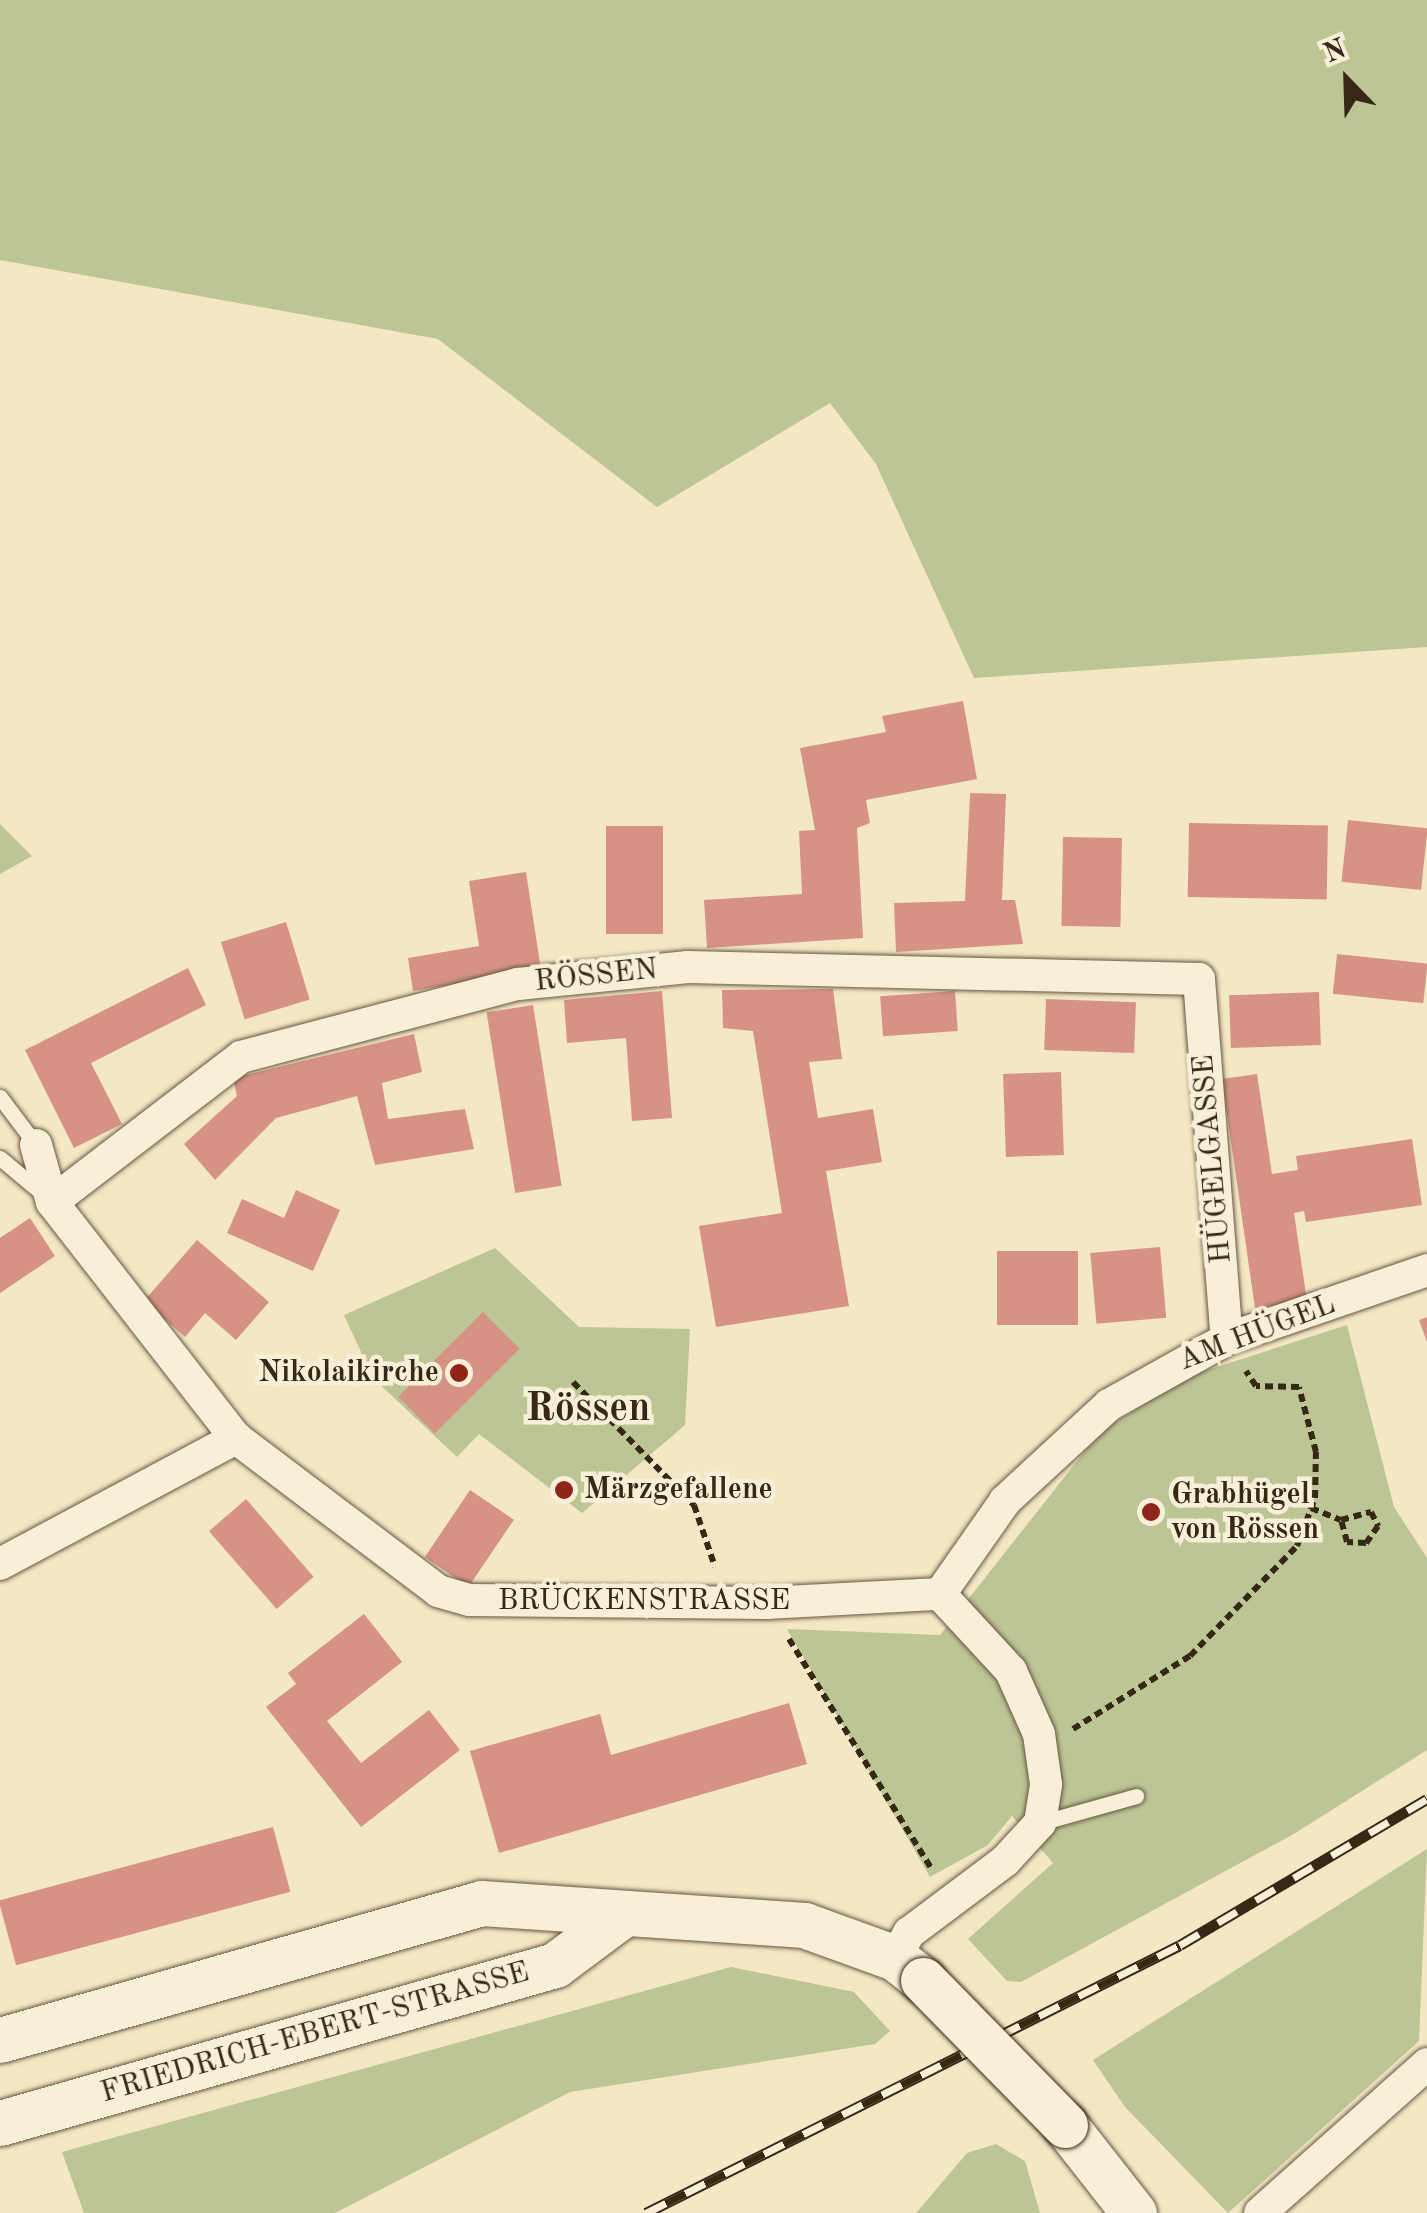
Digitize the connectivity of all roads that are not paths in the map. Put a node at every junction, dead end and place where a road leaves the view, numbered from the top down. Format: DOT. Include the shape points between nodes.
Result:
graph roads {
  1 [pos="1199,980"];
  2 [pos="0,1097"];
  3 [pos="36,1145"];
  4 [pos="0,1158"];
  5 [pos="52,1202"];
  6 [pos="1427,1270"];
  7 [pos="1227,1339"];
  8 [pos="236,1438"];
  9 [pos="0,1564"];
  10 [pos="940,1594"];
  11 [pos="1136,1796"];
  12 [pos="1040,1823"];
  13 [pos="618,1918"];
  14 [pos="909,1969"];
  15 [pos="0,2040"];
  16 [pos="1427,2064"];
  17 [pos="0,2123"];
  18 [pos="1134,2213"];
  19 [pos="1260,2213"];
  1 -- 5 [label="street, RÖSSEN" via="688,967 518,984 241,1057 166,1106"];
  1 -- 7 [label="street, HÜGELGASSE"];
  2 -- 3 [label="lane"];
  3 -- 5 [label="street"];
  4 -- 5 [label="lane"];
  5 -- 8 [label="street, BRÜCKENSTRASSE"];
  6 -- 7 [label="street, AM HÜGEL"];
  7 -- 10 [label="street, AM HÜGEL" via="1164,1369 1052,1452"];
  8 -- 9 [label="street"];
  8 -- 10 [label="street, BRÜCKENSTRASSE" via="438,1590 470,1600 766,1603"];
  10 -- 12 [label="street" via="1011,1671 1040,1745"];
  11 -- 12 [label="lane"];
  12 -- 14 [label="street" via="909,1932"];
  13 -- 14 [label="street" via="730,1914 804,1925"];
  13 -- 15 [label="street" via="544,1901 482,1904"];
  13 -- 17 [label="street, FRIEDRICH-EBERT-STRASSE" via="556,1965"];
  14 -- 18 [label="street, bridge" via="1065,2125"];
  16 -- 19 [label="street"];
}
